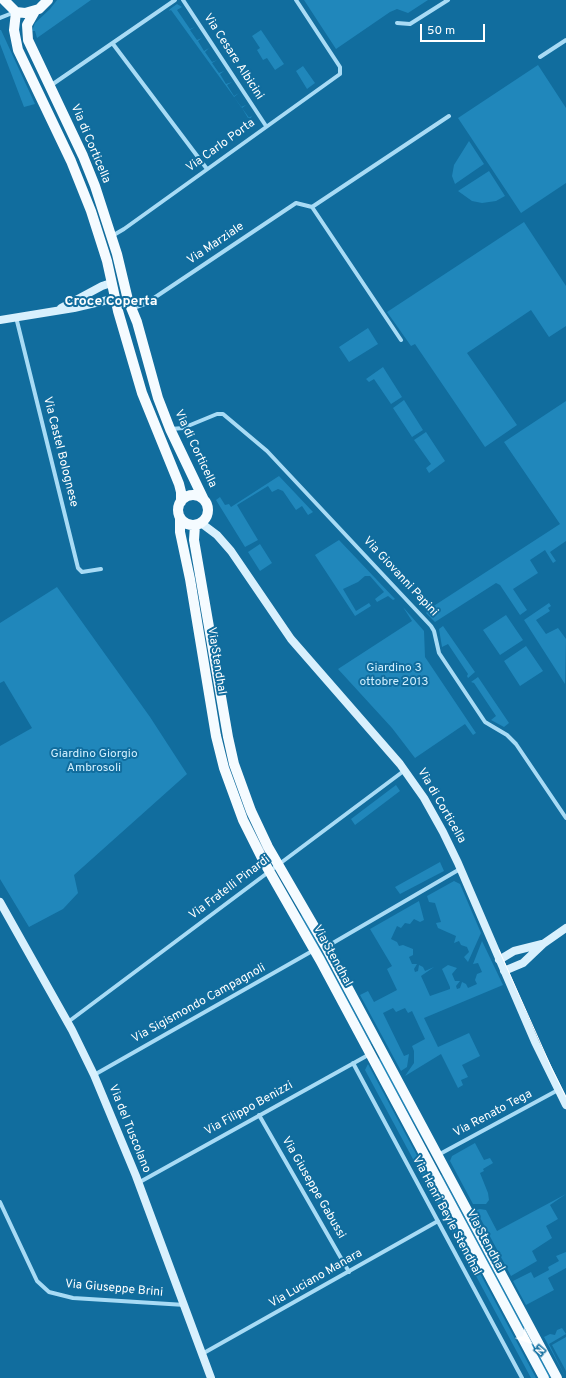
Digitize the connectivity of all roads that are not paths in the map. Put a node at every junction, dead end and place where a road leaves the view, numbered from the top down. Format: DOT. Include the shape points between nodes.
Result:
graph roads {
  1 [pos="4,0"];
  2 [pos="48,0"];
  3 [pos="175,0"];
  4 [pos="182,0"];
  5 [pos="296,0"];
  6 [pos="448,0"];
  7 [pos="35,11"];
  8 [pos="16,12"];
  9 [pos="0,18"];
  10 [pos="397,23"];
  11 [pos="566,40"];
  12 [pos="113,44"];
  13 [pos="540,57"];
  14 [pos="50,86"];
  15 [pos="449,116"];
  16 [pos="266,126"];
  17 [pos="207,169"];
  18 [pos="312,206"];
  19 [pos="112,236"];
  20 [pos="111,283"];
  21 [pos="127,293"];
  22 [pos="115,302"];
  23 [pos="132,308"];
  24 [pos="59,309"];
  25 [pos="16,316"];
  26 [pos="0,320"];
  27 [pos="401,340"];
  28 [pos="170,430"];
  29 [pos="204,500"];
  30 [pos="181,502"];
  31 [pos="180,517"];
  32 [pos="198,524"];
  33 [pos="212,531"];
  34 [pos="194,540"];
  35 [pos="101,569"];
  36 [pos="405,770"];
  37 [pos="566,818"];
  38 [pos="278,865"];
  39 [pos="461,869"];
  40 [pos="269,872"];
  41 [pos="0,902"];
  42 [pos="566,928"];
  43 [pos="543,944"];
  44 [pos="326,947"];
  45 [pos="314,950"];
  46 [pos="499,960"];
  47 [pos="504,971"];
  48 [pos="68,1022"];
  49 [pos="370,1054"];
  50 [pos="353,1063"];
  51 [pos="94,1074"];
  52 [pos="558,1090"];
  53 [pos="566,1105"];
  54 [pos="259,1115"];
  55 [pos="438,1155"];
  56 [pos="138,1183"];
  57 [pos="0,1202"];
  58 [pos="438,1221"];
  59 [pos="349,1272"];
  60 [pos="185,1305"];
  61 [pos="202,1354"];
  62 [pos="211,1378"];
  63 [pos="522,1378"];
  64 [pos="544,1378"];
  65 [pos="557,1378"];
  1 -- 8 [label="main road"];
  2 -- 7 [label="main road, Via di Corticella"];
  3 -- 12 [label="street"];
  4 -- 16 [label="street, Via Cesare Albicini"];
  5 -- 16 [label="street, Via Carlo Porta" via="342,72"];
  6 -- 10 [label="street" via="410,24"];
  7 -- 8 [label="main road"];
  7 -- 14 [label="main road, Via di Corticella" via="29,20 26,35"];
  8 -- 9 [label="street"];
  8 -- 20 [label="main road, Via di Corticella" via="14,30 18,50 80,184 104,252"];
  11 -- 13 [label="street"];
  12 -- 14 [label="street"];
  12 -- 17 [label="street"];
  14 -- 19 [label="main road, Via di Corticella" via="83,156"];
  15 -- 18 [label="street"];
  16 -- 17 [label="street, Via Carlo Porta"];
  17 -- 19 [label="street, Via Carlo Porta"];
  18 -- 23 [label="street, Via Marziale" via="296,203 145,304"];
  18 -- 27 [label="street"];
  19 -- 21 [label="main road, Via di Corticella"];
  20 -- 21 [label="main road" via="122,286"];
  20 -- 22 [label="main road, Via di Corticella"];
  20 -- 24 [label="street"];
  21 -- 23 [label="main road, Via di Corticella"];
  22 -- 23 [label="main road"];
  22 -- 24 [label="street" via="108,300"];
  22 -- 30 [label="main road, Via di Corticella" via="142,393 180,488"];
  23 -- 28 [label="main road, Via di Corticella"];
  24 -- 25 [label="street"];
  25 -- 26 [label="street"];
  25 -- 35 [label="street, Via Castel Bolognese" via="78,568 82,572"];
  28 -- 29 [label="main road, Via di Corticella"];
  28 -- 37 [label="street, Via Giovanni Papini" via="223,414 267,451 431,626 439,653 484,720 516,744"];
  29 -- 30 [label="main road" via="193,495"];
  29 -- 32 [label="main road" via="208,512 206,519"];
  30 -- 31 [label="main road" via="178,509"];
  31 -- 32 [label="main road" via="188,524"];
  31 -- 40 [label="main road, Via Stendhal" via="183,547 222,762 243,820"];
  32 -- 33 [label="street, Via di Corticella"];
  32 -- 34 [label="main road, Via Stendhal"];
  33 -- 34 [label="street" via="202,532"];
  33 -- 36 [label="street, Via di Corticella" via="231,551 291,639"];
  34 -- 38 [label="main road, Via Stendhal" via="231,752 251,811"];
  36 -- 38 [label="street, Via Fratelli Pinardi"];
  36 -- 39 [label="street, Via di Corticella" via="438,822"];
  38 -- 40 [label="street, Via Fratelli Pinardi"];
  38 -- 44 [label="main road, Via Stendhal"];
  39 -- 44 [label="street"];
  39 -- 46 [label="street, Via di Corticella"];
  40 -- 45 [label="main road, Via Stendhal"];
  40 -- 48 [label="street, Via Fratelli Pinardi"];
  41 -- 48 [label="street, Via del Tuscolano"];
  42 -- 43 [label="street"];
  43 -- 46 [label="street" via="514,951"];
  43 -- 47 [label="street" via="523,963"];
  44 -- 55 [label="main road, Via Stendhal"];
  45 -- 49 [label="main road, Via Stendhal"];
  45 -- 51 [label="street, Via Sigismondo Campagnoli"];
  46 -- 47 [label="street, Via di Corticella"];
  47 -- 52 [label="street, Via di Corticella"];
  48 -- 51 [label="street, Via del Tuscolano"];
  49 -- 50 [label="street, Via Filippo Benizzi"];
  49 -- 64 [label="main road, Via Stendhal"];
  50 -- 54 [label="street, Via Filippo Benizzi"];
  50 -- 58 [label="street, Via Henri Beyle Stendhal"];
  51 -- 56 [label="street, Via del Tuscolano"];
  52 -- 53 [label="street, Via di Corticella"];
  52 -- 55 [label="street, Via Renato Tega"];
  54 -- 56 [label="street, Via Filippo Benizzi"];
  54 -- 59 [label="street, Via Giuseppe Gabussi"];
  55 -- 65 [label="main road, Via Stendhal"];
  56 -- 60 [label="street, Via del Tuscolano"];
  57 -- 60 [label="street, Via Giuseppe Brini" via="37,1281 49,1292 73,1298"];
  58 -- 59 [label="street, Via Luciano Manara"];
  58 -- 63 [label="street, Via Henri Beyle Stendhal"];
  59 -- 61 [label="street, Via Luciano Manara"];
  60 -- 61 [label="street, Via del Tuscolano"];
  61 -- 62 [label="street, Via del Tuscolano"];
}
